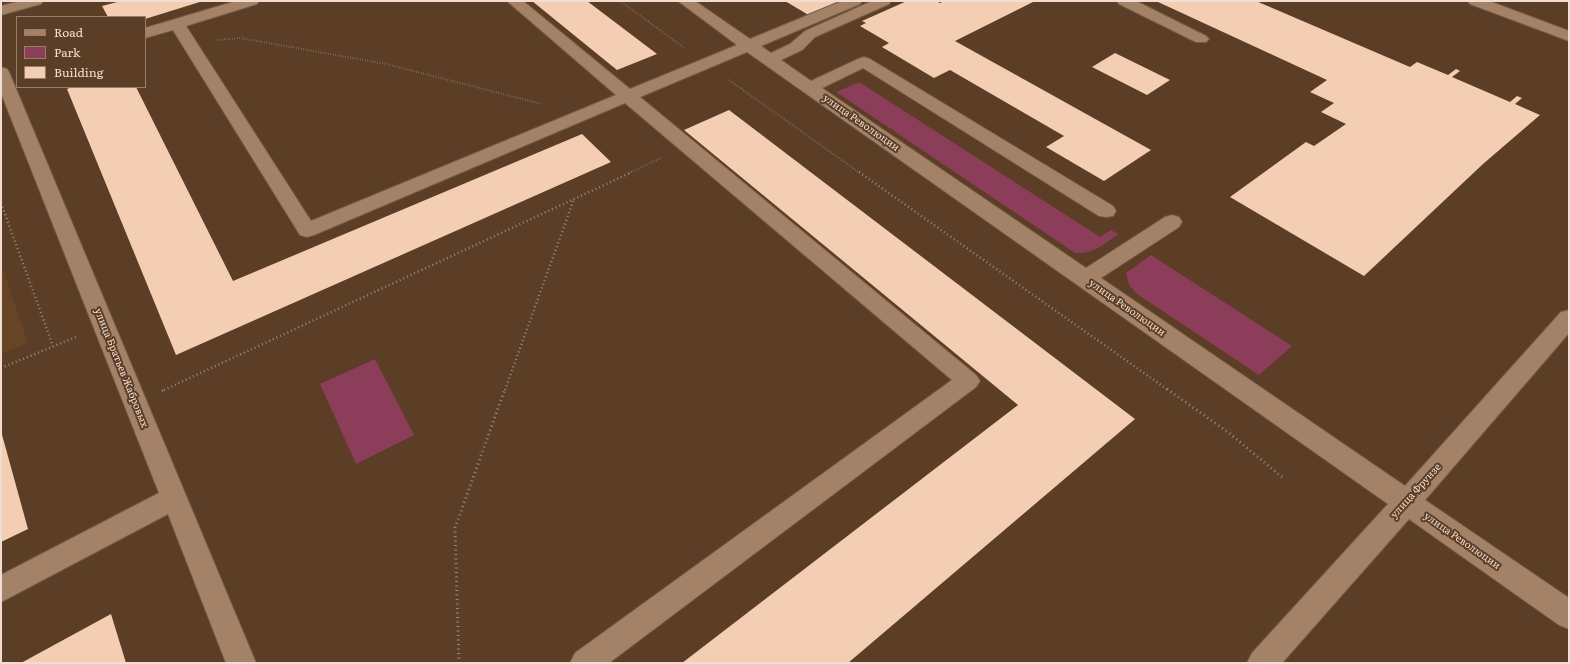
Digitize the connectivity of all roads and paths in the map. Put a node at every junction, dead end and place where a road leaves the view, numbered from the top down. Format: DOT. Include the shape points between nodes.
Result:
graph roads {
  1 [pos="36,1"];
  2 [pos="252,1"];
  3 [pos="514,1"];
  4 [pos="620,1"];
  5 [pos="855,1"];
  6 [pos="884,1"];
  7 [pos="1124,1"];
  8 [pos="1475,1"];
  9 [pos="692,2"];
  10 [pos="1,11"];
  11 [pos="177,24"];
  12 [pos="146,33"];
  13 [pos="1569,36"];
  14 [pos="1201,39"];
  15 [pos="189,42"];
  16 [pos="749,46"];
  17 [pos="769,60"];
  18 [pos="706,64"];
  19 [pos="7,73"];
  20 [pos="809,88"];
  21 [pos="629,96"];
  22 [pos="583,115"];
  23 [pos="688,146"];
  24 [pos="574,198"];
  25 [pos="1,203"];
  26 [pos="1106,211"];
  27 [pos="1172,222"];
  28 [pos="1085,280"];
  29 [pos="1569,318"];
  30 [pos="104,325"];
  31 [pos="53,346"];
  32 [pos="1,368"];
  33 [pos="136,403"];
  34 [pos="1282,477"];
  35 [pos="174,498"];
  36 [pos="1406,502"];
  37 [pos="1,589"];
  38 [pos="1569,616"];
  39 [pos="241,663"];
  40 [pos="459,663"];
  41 [pos="585,663"];
  42 [pos="1262,663"];
  1 -- 10 [label="street"];
  2 -- 11 [label="street"];
  3 -- 21 [label="street"];
  4 -- 18 [label="path"];
  5 -- 16 [label="street"];
  6 -- 17 [label="street" via="810,34 796,47"];
  7 -- 14 [label="street"];
  8 -- 13 [label="street"];
  9 -- 16 [label="street, улица Революции"];
  11 -- 12 [label="street"];
  11 -- 15 [label="street"];
  15 -- 22 [label="path" via="240,38 386,64"];
  15 -- 22 [label="street" via="307,230"];
  16 -- 17 [label="street, улица Революции"];
  16 -- 18 [label="street"];
  17 -- 20 [label="street, улица Революции"];
  18 -- 21 [label="street"];
  18 -- 34 [label="path" via="1229,433"];
  19 -- 30 [label="street, улица Братьев Жабровых"];
  20 -- 26 [label="street" via="864,62"];
  20 -- 28 [label="street, улица Революции"];
  21 -- 22 [label="street"];
  21 -- 23 [label="street"];
  23 -- 24 [label="path"];
  23 -- 41 [label="street" via="968,381"];
  24 -- 33 [label="path"];
  24 -- 40 [label="path" via="455,528"];
  25 -- 31 [label="path"];
  27 -- 28 [label="street"];
  28 -- 36 [label="street, улица Революции"];
  29 -- 36 [label="street, улица Фрунзе"];
  30 -- 31 [label="path"];
  30 -- 33 [label="street, улица Братьев Жабровых"];
  31 -- 32 [label="path"];
  33 -- 35 [label="street, улица Братьев Жабровых"];
  35 -- 37 [label="street"];
  35 -- 39 [label="street, улица Братьев Жабровых"];
  36 -- 38 [label="street, улица Революции"];
  36 -- 42 [label="street, улица Фрунзе"];
}
